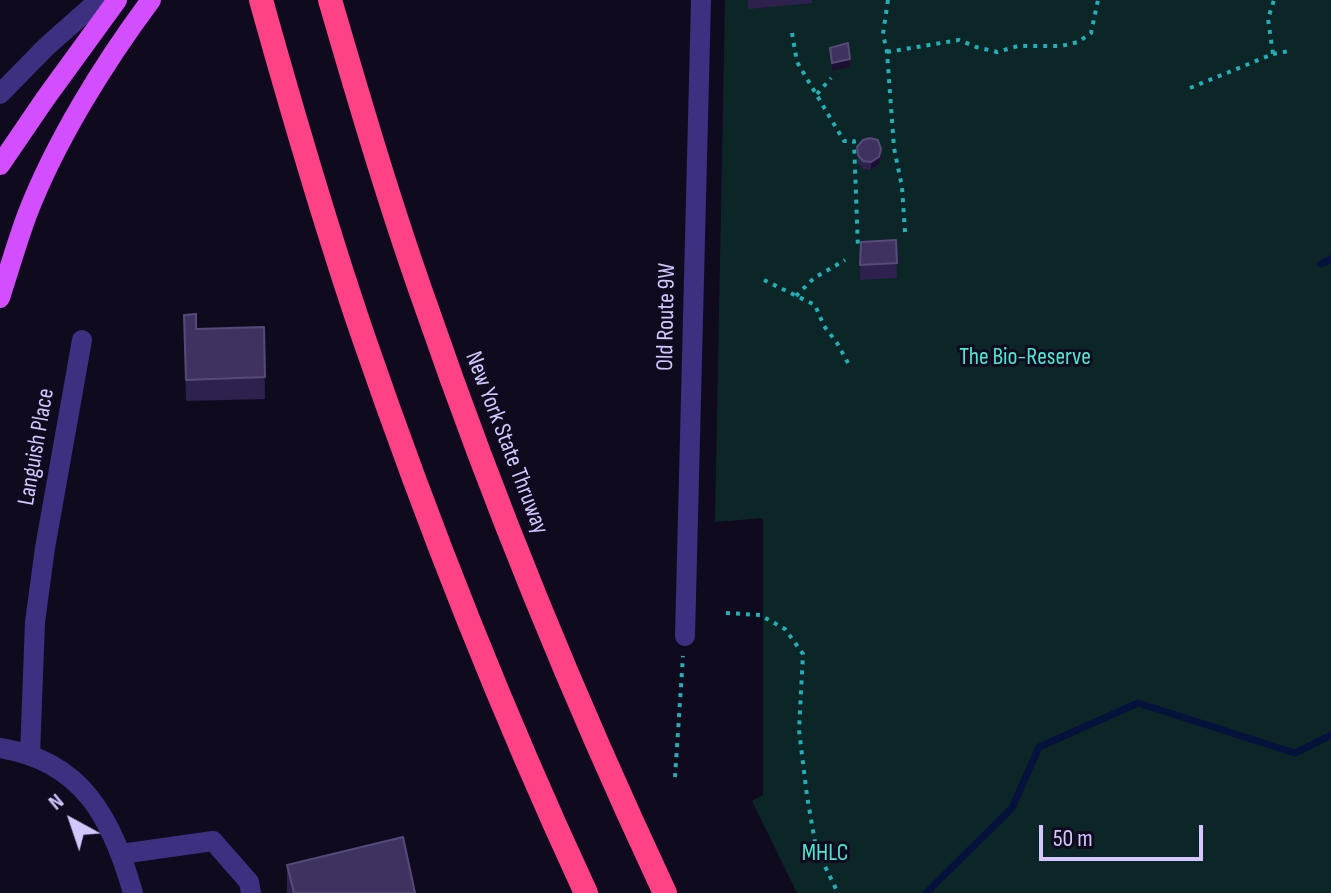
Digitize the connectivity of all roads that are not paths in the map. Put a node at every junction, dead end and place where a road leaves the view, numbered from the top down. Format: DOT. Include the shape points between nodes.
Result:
graph roads {
  1 [pos="99,0"];
  2 [pos="117,0"];
  3 [pos="151,0"];
  4 [pos="261,0"];
  5 [pos="330,0"];
  6 [pos="701,0"];
  7 [pos="0,94"];
  8 [pos="0,165"];
  9 [pos="28,214"];
  10 [pos="0,265"];
  11 [pos="0,298"];
  12 [pos="82,340"];
  13 [pos="685,636"];
  14 [pos="0,748"];
  15 [pos="30,755"];
  16 [pos="121,854"];
  17 [pos="133,893"];
  18 [pos="251,893"];
  19 [pos="586,893"];
  20 [pos="665,893"];
  1 -- 7 [label="street"];
  2 -- 8 [label="main road"];
  3 -- 9 [label="main road" via="87,96"];
  4 -- 19 [label="highway" via="341,267 415,482 502,703"];
  5 -- 20 [label="highway, New York State Thruway" via="401,232 480,455 536,601"];
  6 -- 13 [label="street, Old Route 9W"];
  9 -- 10 [label="main road"];
  9 -- 11 [label="main road"];
  12 -- 15 [label="street, Languish Place" via="35,622"];
  14 -- 15 [label="street"];
  15 -- 16 [label="street" via="80,785 108,824"];
  16 -- 17 [label="street"];
  16 -- 18 [label="street" via="213,841 249,882"];
}
